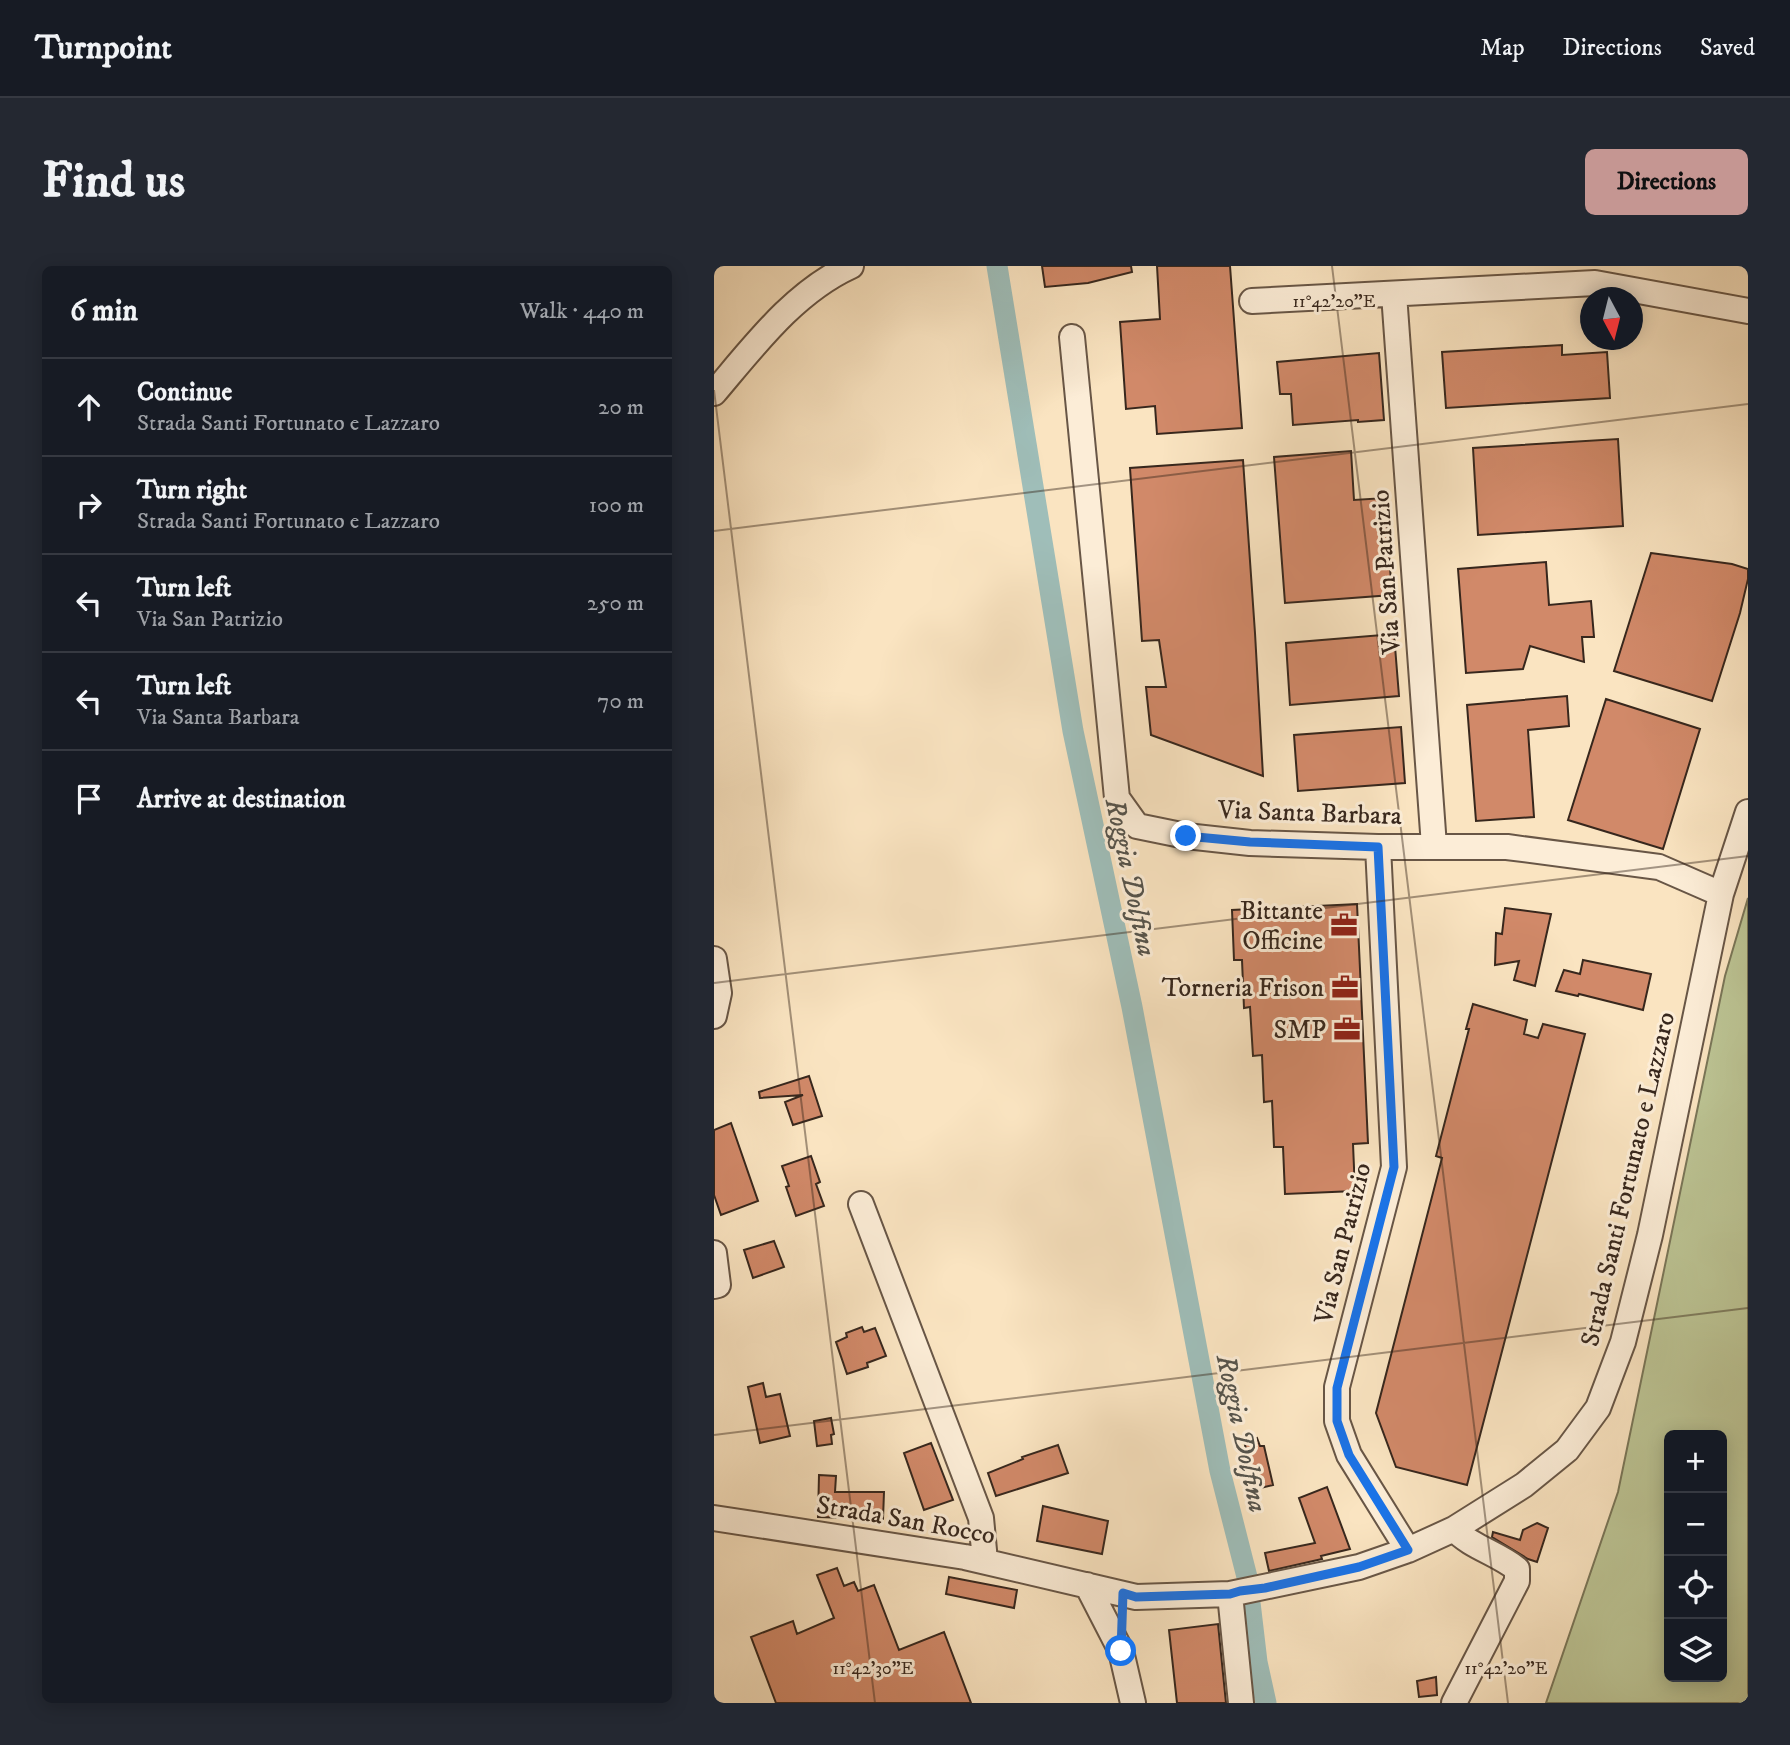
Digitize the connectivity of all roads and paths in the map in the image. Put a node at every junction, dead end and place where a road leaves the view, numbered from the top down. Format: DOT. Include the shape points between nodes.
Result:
graph roads {
  1 [pos="852,266"];
  2 [pos="1394,293"];
  3 [pos="1252,301"];
  4 [pos="1748,311"];
  5 [pos="1072,337"];
  6 [pos="714,393"];
  7 [pos="1748,812"];
  8 [pos="1434,846"];
  9 [pos="1378,847"];
  10 [pos="1721,894"];
  11 [pos="714,959"];
  12 [pos="714,1016"];
  13 [pos="861,1204"];
  14 [pos="714,1253"];
  15 [pos="714,1286"];
  16 [pos="714,1518"];
  17 [pos="1454,1529"];
  18 [pos="1408,1550"];
  19 [pos="985,1562"];
  20 [pos="1087,1585"];
  21 [pos="1235,1592"];
  22 [pos="1123,1593"];
  23 [pos="1121,1651"];
  24 [pos="1133,1703"];
  25 [pos="1241,1703"];
  26 [pos="1454,1703"];
  1 -- 6 [label="street" via="799,301"];
  2 -- 3 [label="street"];
  2 -- 4 [label="street" via="1595,283"];
  2 -- 8 [label="street, Via San Patrizio"];
  5 -- 9 [label="street, Via Santa Barbara" via="1117,798 1137,826 1186,836"];
  7 -- 10 [label="street, Strada Santi Fortunato e Lazzaro"];
  8 -- 9 [label="street, Via Santa Barbara"];
  8 -- 10 [label="street, Via Santa Barbara" via="1507,847 1659,867"];
  9 -- 18 [label="street, Via San Patrizio" via="1394,1167 1337,1388 1337,1421 1349,1455"];
  10 -- 17 [label="street, Strada Santi Fortunato e Lazzaro" via="1650,1235 1623,1342 1598,1408 1567,1450 1524,1485"];
  11 -- 12 [label="street" via="719,993"];
  13 -- 19 [label="street" via="981,1518"];
  14 -- 15 [label="street" via="718,1285"];
  16 -- 19 [label="street, Strada San Rocco"];
  17 -- 18 [label="street, Strada Santi Fortunato e Lazzaro"];
  17 -- 26 [label="street" via="1463,1539 1517,1569 1517,1581"];
  18 -- 21 [label="street, Strada Santi Fortunato e Lazzaro" via="1359,1567"];
  19 -- 20 [label="street, Strada San Rocco"];
  20 -- 22 [label="street, Strada Santi Fortunato e Lazzaro"];
  20 -- 23 [label="street"];
  21 -- 22 [label="street, Strada Santi Fortunato e Lazzaro" via="1136,1597"];
  21 -- 25 [label="street"];
  22 -- 23 [label="street"];
  23 -- 24 [label="street"];
}
